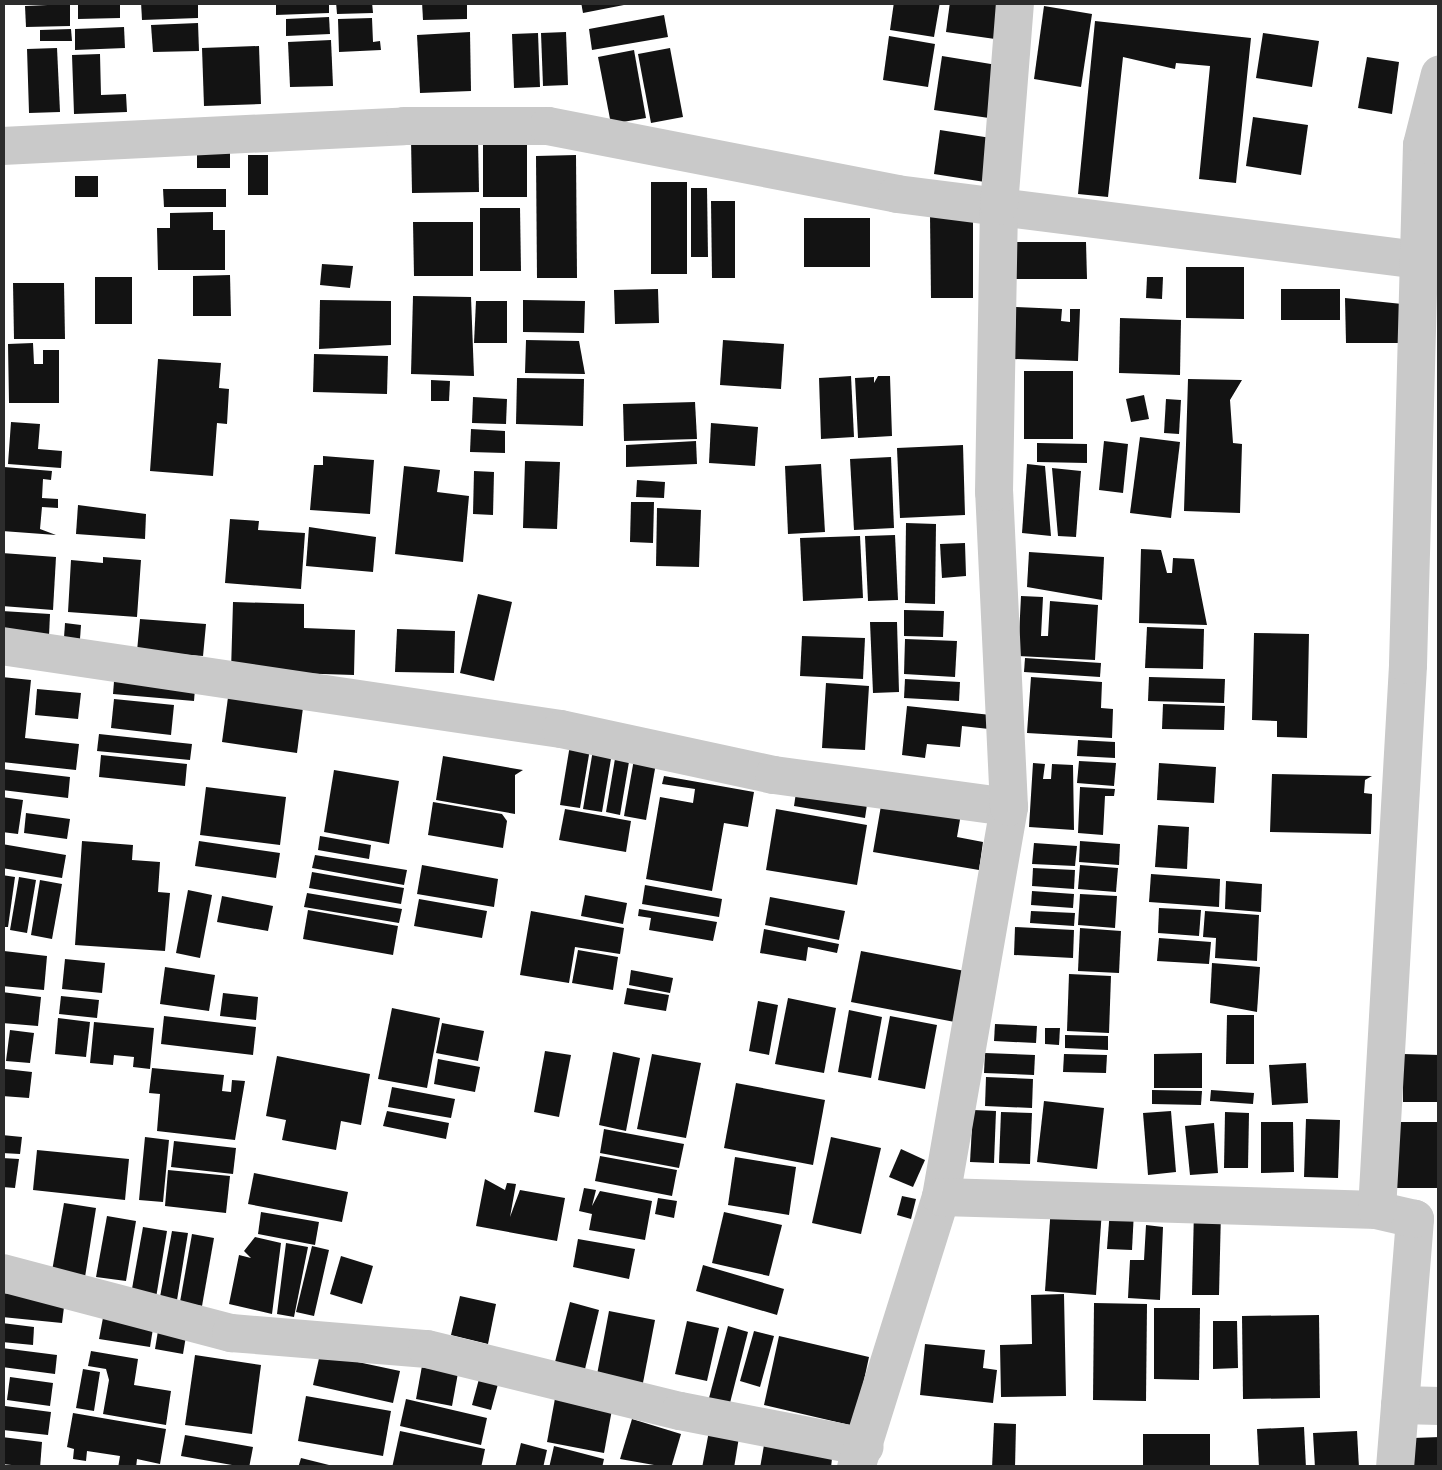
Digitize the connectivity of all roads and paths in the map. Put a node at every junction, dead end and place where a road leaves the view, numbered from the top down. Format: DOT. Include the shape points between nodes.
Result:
graph roads {
  1 [pos="1015,2"];
  2 [pos="1440,74"];
  3 [pos="2,146"];
  4 [pos="999,206"];
  5 [pos="1419,260"];
  6 [pos="1428,348"];
  7 [pos="2,646"];
  8 [pos="1009,807"];
  9 [pos="941,1197"];
  10 [pos="1377,1210"];
  11 [pos="2,1272"];
  12 [pos="1400,1405"];
  13 [pos="1440,1406"];
  14 [pos="860,1457"];
  15 [pos="1396,1468"];
  1 -- 4 [label="street"];
  2 -- 5 [label="street" via="1422,145"];
  3 -- 4 [label="street" via="404,126 548,126 897,194"];
  4 -- 5 [label="street"];
  4 -- 8 [label="street" via="994,492"];
  5 -- 6 [label="street"];
  6 -- 10 [label="street"];
  7 -- 8 [label="street" via="561,728 774,775"];
  8 -- 9 [label="street"];
  9 -- 10 [label="street"];
  9 -- 14 [label="street"];
  10 -- 12 [label="street" via="1415,1219"];
  11 -- 14 [label="street" via="231,1333 427,1348"];
  12 -- 13 [label="street"];
  12 -- 15 [label="street"];
}
